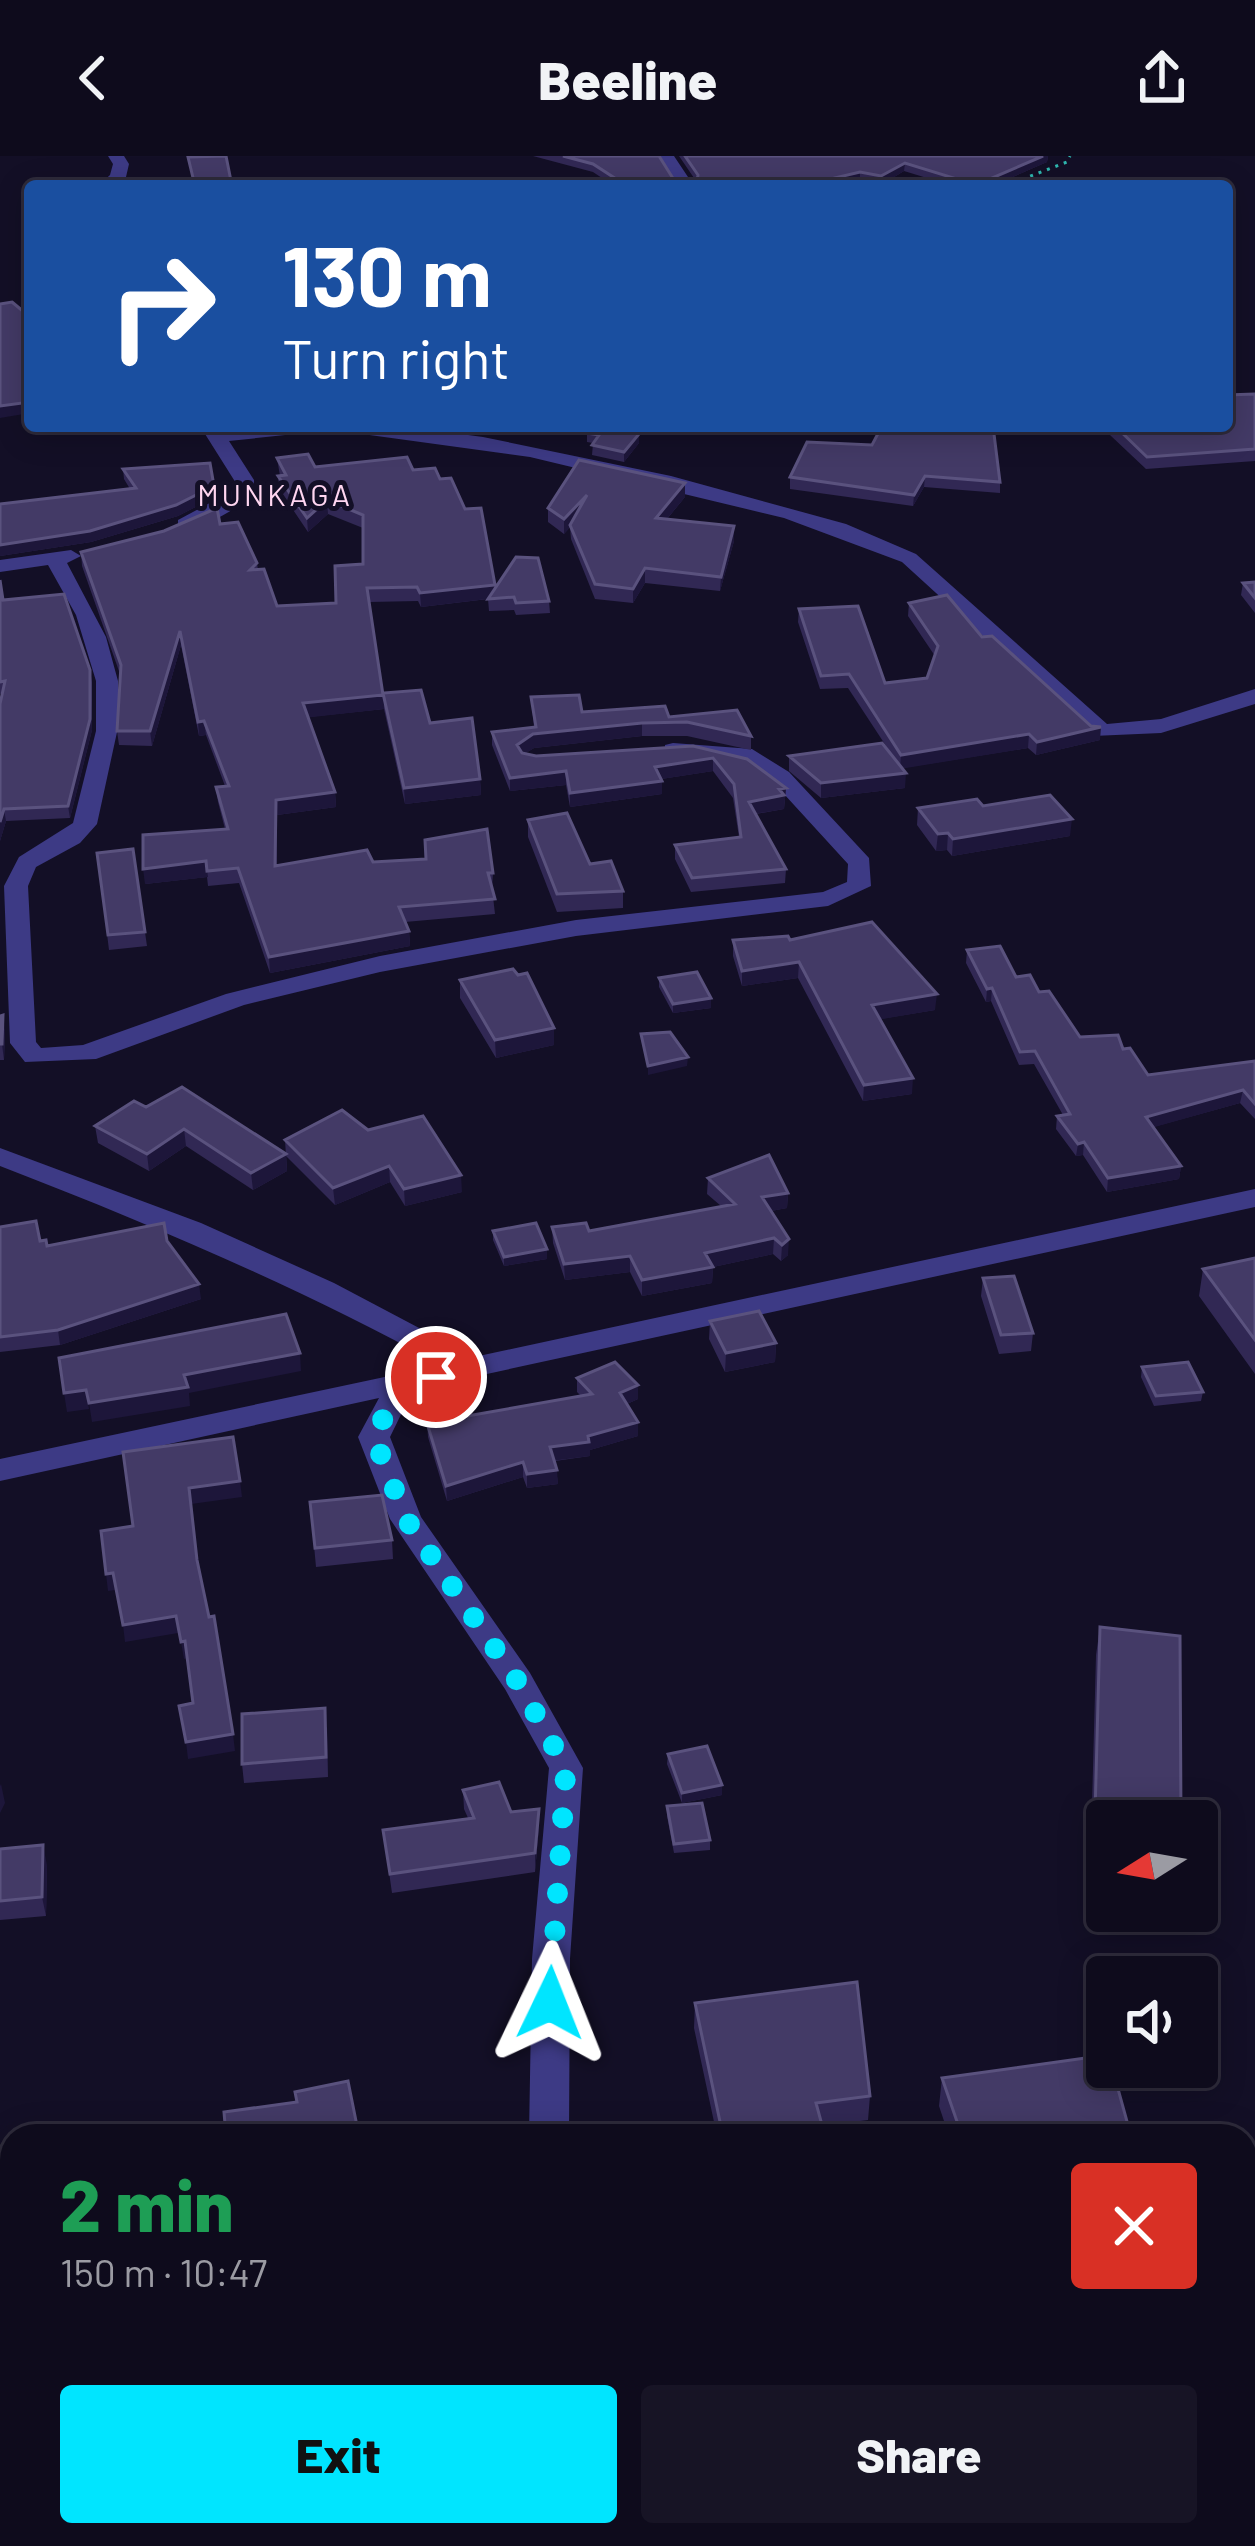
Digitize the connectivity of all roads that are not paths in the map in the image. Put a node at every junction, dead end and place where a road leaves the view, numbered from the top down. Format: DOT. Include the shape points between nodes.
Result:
graph roads {
  1 [pos="214,432"];
  2 [pos="383,432"];
  3 [pos="166,535"];
  4 [pos="92,552"];
  5 [pos="54,559"];
  6 [pos="0,566"];
  7 [pos="1255,697"];
  8 [pos="657,750"];
  9 [pos="0,1156"];
  10 [pos="1255,1198"];
  11 [pos="472,1369"];
  12 [pos="400,1385"];
  13 [pos="0,1470"];
  14 [pos="549,2124"];
  1 -- 3 [label="street" via="244,492"];
  2 -- 7 [label="street" via="585,460 880,543 908,558 1101,731 1169,727"];
  4 -- 5 [label="street"];
  5 -- 6 [label="street"];
  5 -- 8 [label="street" via="82,605 108,697 108,726 90,816 80,831 30,856 16,886 23,1043 34,1056 87,1053 235,999 380,964 576,928 828,899 860,886 860,863 781,777 744,754"];
  9 -- 11 [label="street" via="305,1280"];
  10 -- 11 [label="street"];
  11 -- 12 [label="street"];
  12 -- 13 [label="street"];
  12 -- 14 [label="street" via="374,1437 406,1519 518,1682 566,1768 550,1959"];
}
